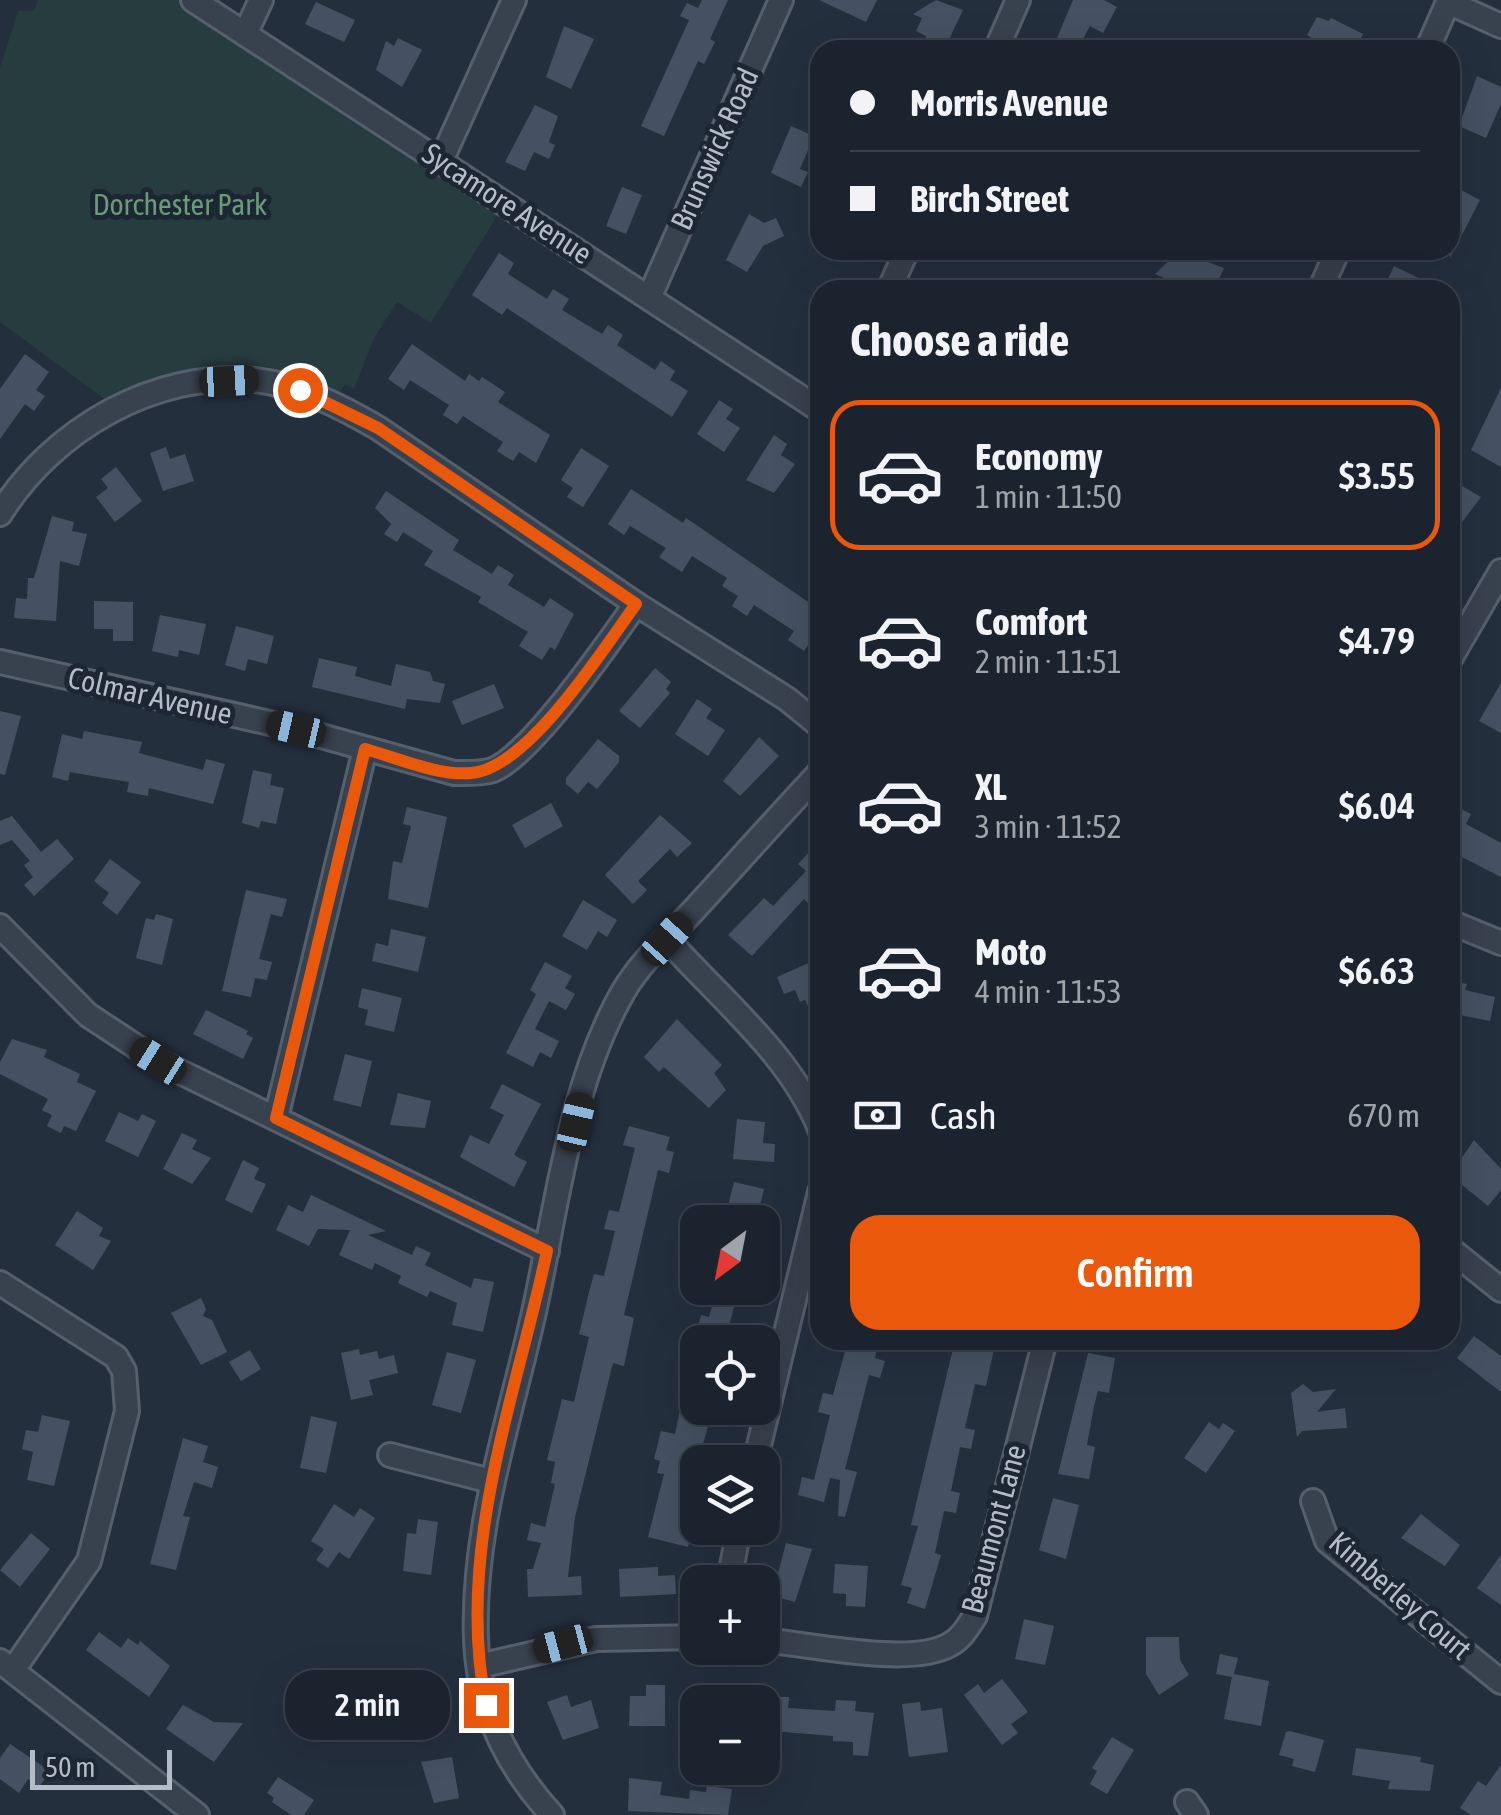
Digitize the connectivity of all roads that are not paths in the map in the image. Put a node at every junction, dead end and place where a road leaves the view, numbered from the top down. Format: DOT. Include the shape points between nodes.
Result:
graph roads {
  1 [pos="193,0"];
  2 [pos="261,0"];
  3 [pos="514,0"];
  4 [pos="781,0"];
  5 [pos="1018,0"];
  6 [pos="1448,1"];
  7 [pos="1501,26"];
  8 [pos="246,34"];
  9 [pos="1000,40"];
  10 [pos="1430,40"];
  11 [pos="441,161"];
  12 [pos="649,298"];
  13 [pos="810,403"];
  14 [pos="0,514"];
  15 [pos="1501,571"];
  16 [pos="636,604"];
  17 [pos="1491,612"];
  18 [pos="1460,648"];
  19 [pos="0,662"];
  20 [pos="810,718"];
  21 [pos="365,749"];
  22 [pos="810,783"];
  23 [pos="0,926"];
  24 [pos="1460,926"];
  25 [pos="667,939"];
  26 [pos="1501,943"];
  27 [pos="810,1103"];
  28 [pos="276,1118"];
  29 [pos="810,1234"];
  30 [pos="547,1251"];
  31 [pos="1460,1257"];
  32 [pos="0,1284"];
  33 [pos="1501,1290"];
  34 [pos="1042,1350"];
  35 [pos="759,1445"];
  36 [pos="390,1455"];
  37 [pos="491,1481"];
  38 [pos="1313,1501"];
  39 [pos="680,1637"];
  40 [pos="780,1642"];
  41 [pos="6,1665"];
  42 [pos="478,1666"];
  43 [pos="1501,1682"];
  44 [pos="197,1815"];
  45 [pos="552,1815"];
  1 -- 8 [label="street, Sycamore Avenue"];
  2 -- 8 [label="street"];
  3 -- 11 [label="street"];
  4 -- 12 [label="street, Brunswick Road"];
  5 -- 9 [label="street"];
  6 -- 7 [label="street"];
  6 -- 10 [label="street"];
  8 -- 11 [label="street, Sycamore Avenue"];
  11 -- 12 [label="street, Sycamore Avenue"];
  12 -- 13 [label="street, Sycamore Avenue"];
  14 -- 16 [label="street" via="49,452 117,408 208,382 264,382 300,390 378,428"];
  15 -- 17 [label="street"];
  16 -- 20 [label="street"];
  16 -- 21 [label="street, Colmar Avenue" via="524,745 492,770 454,773"];
  17 -- 18 [label="street"];
  19 -- 21 [label="street, Colmar Avenue"];
  21 -- 28 [label="street"];
  22 -- 25 [label="street"];
  23 -- 28 [label="street" via="112,1032"];
  24 -- 26 [label="street"];
  25 -- 27 [label="street" via="779,1059"];
  25 -- 30 [label="street" via="625,989 591,1067"];
  28 -- 30 [label="street"];
  29 -- 35 [label="street"];
  30 -- 37 [label="street"];
  31 -- 33 [label="street"];
  32 -- 41 [label="street" via="116,1357 128,1399 89,1561"];
  34 -- 40 [label="street, Beaumont Lane" via="975,1616 959,1638 916,1653"];
  36 -- 37 [label="street"];
  37 -- 42 [label="street" via="477,1576"];
  38 -- 43 [label="street, Kimberley Court" via="1327,1541"];
  39 -- 42 [label="street" via="596,1639"];
  41 -- 44 [label="street"];
  42 -- 45 [label="street" via="498,1742"];
}
